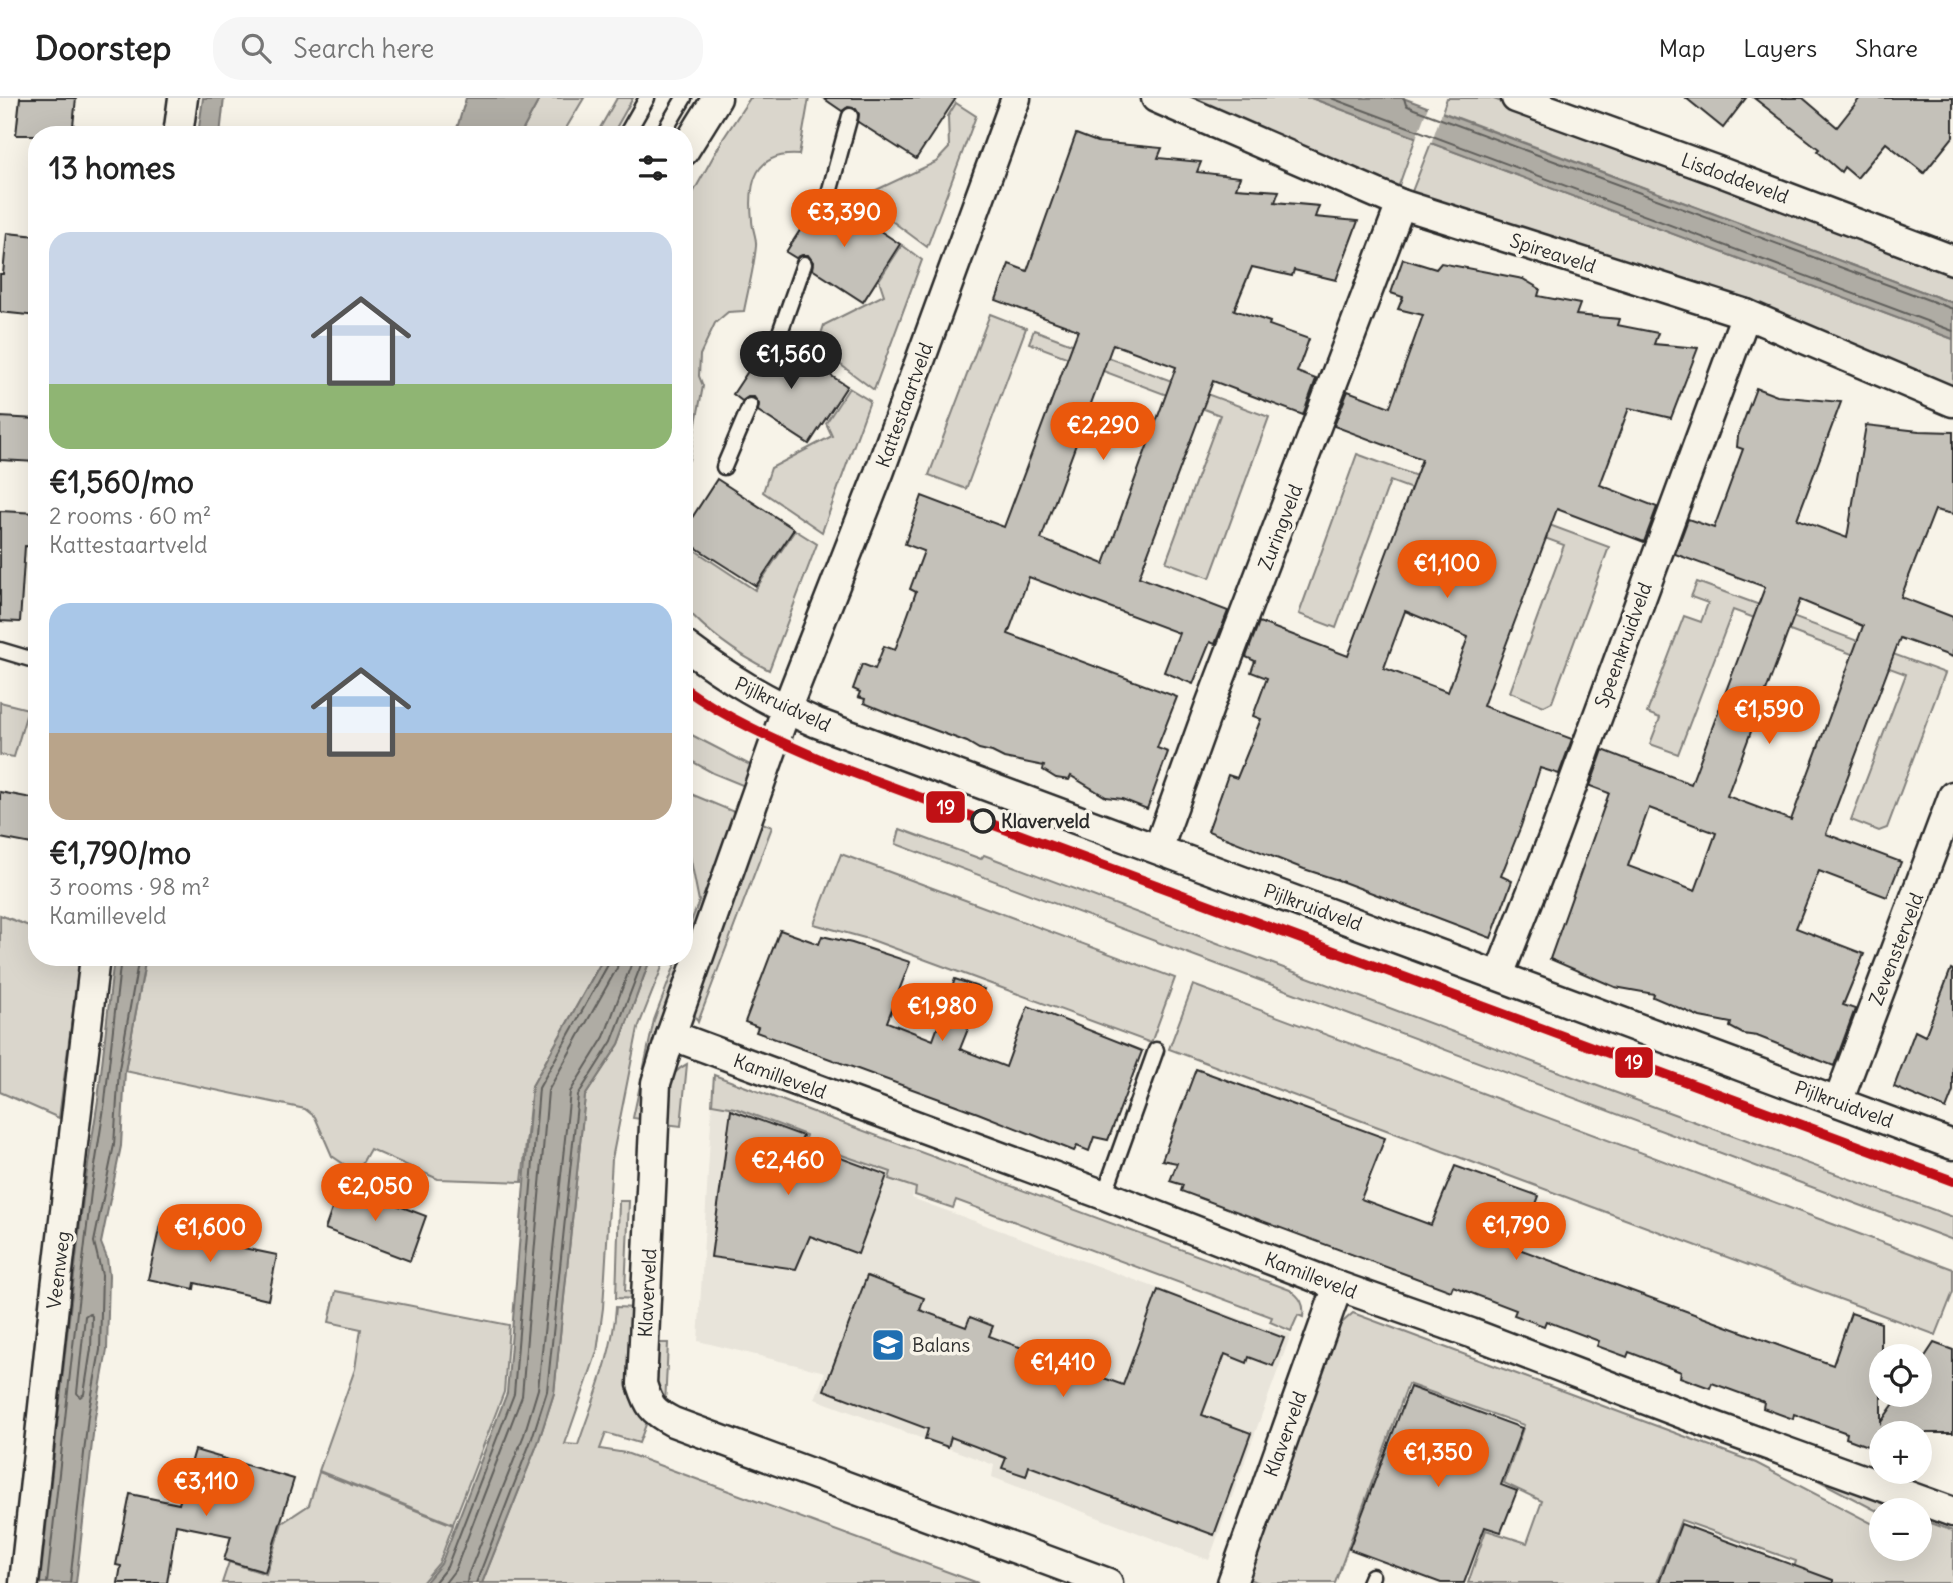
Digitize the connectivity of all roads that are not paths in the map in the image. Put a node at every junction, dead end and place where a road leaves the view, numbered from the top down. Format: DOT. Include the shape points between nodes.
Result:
graph roads {
  1 [pos="183,98"];
  2 [pos="648,98"];
  3 [pos="684,98"];
  4 [pos="717,98"];
  5 [pos="1016,98"];
  6 [pos="1156,98"];
  7 [pos="1516,98"];
  8 [pos="850,116"];
  9 [pos="179,126"];
  10 [pos="631,126"];
  11 [pos="667,126"];
  12 [pos="693,137"];
  13 [pos="828,197"];
  14 [pos="1401,204"];
  15 [pos="1953,260"];
  16 [pos="804,264"];
  17 [pos="1746,314"];
  18 [pos="777,341"];
  19 [pos="1953,402"];
  20 [pos="750,406"];
  21 [pos="724,467"];
  22 [pos="0,650"];
  23 [pos="693,652"];
  24 [pos="28,659"];
  25 [pos="786,710"];
  26 [pos="1953,796"];
  27 [pos="1158,849"];
  28 [pos="94,966"];
  29 [pos="1499,975"];
  30 [pos="671,1035"];
  31 [pos="1156,1050"];
  32 [pos="1838,1102"];
  33 [pos="1953,1144"];
  34 [pos="1104,1195"];
  35 [pos="1338,1286"];
  36 [pos="1953,1512"];
  37 [pos="24,1583"];
  38 [pos="1108,1583"];
  39 [pos="1231,1583"];
  1 -- 9 [label="street"];
  2 -- 10 [label="lane"];
  3 -- 11 [label="lane"];
  4 -- 12 [label="street"];
  5 -- 25 [label="street, Kattestaartveld" via="879,473"];
  6 -- 14 [label="street, Spireaveld"];
  7 -- 15 [label="street, Lisdoddeveld"];
  8 -- 13 [label="lane"];
  14 -- 17 [label="street, Spireaveld"];
  14 -- 27 [label="street, Zuringveld"];
  16 -- 18 [label="lane"];
  17 -- 19 [label="street, Spireaveld"];
  17 -- 29 [label="street, Speenkruidveld"];
  20 -- 21 [label="lane"];
  22 -- 24 [label="lane"];
  23 -- 25 [label="street, Pijlkruidveld" via="727,678"];
  25 -- 27 [label="street, Pijlkruidveld"];
  25 -- 30 [label="street, Klaverveld"];
  26 -- 32 [label="street, Zevensterveld"];
  27 -- 29 [label="street, Pijlkruidveld"];
  28 -- 37 [label="street, Veenweg"];
  29 -- 32 [label="street, Pijlkruidveld"];
  30 -- 34 [label="street, Kamilleveld"];
  30 -- 38 [label="street, Klaverveld" via="656,1083 642,1384 657,1414"];
  31 -- 34 [label="lane"];
  32 -- 33 [label="street, Pijlkruidveld"];
  34 -- 35 [label="street, Kamilleveld"];
  35 -- 36 [label="street, Kamilleveld"];
  35 -- 39 [label="street, Klaverveld"];
}
